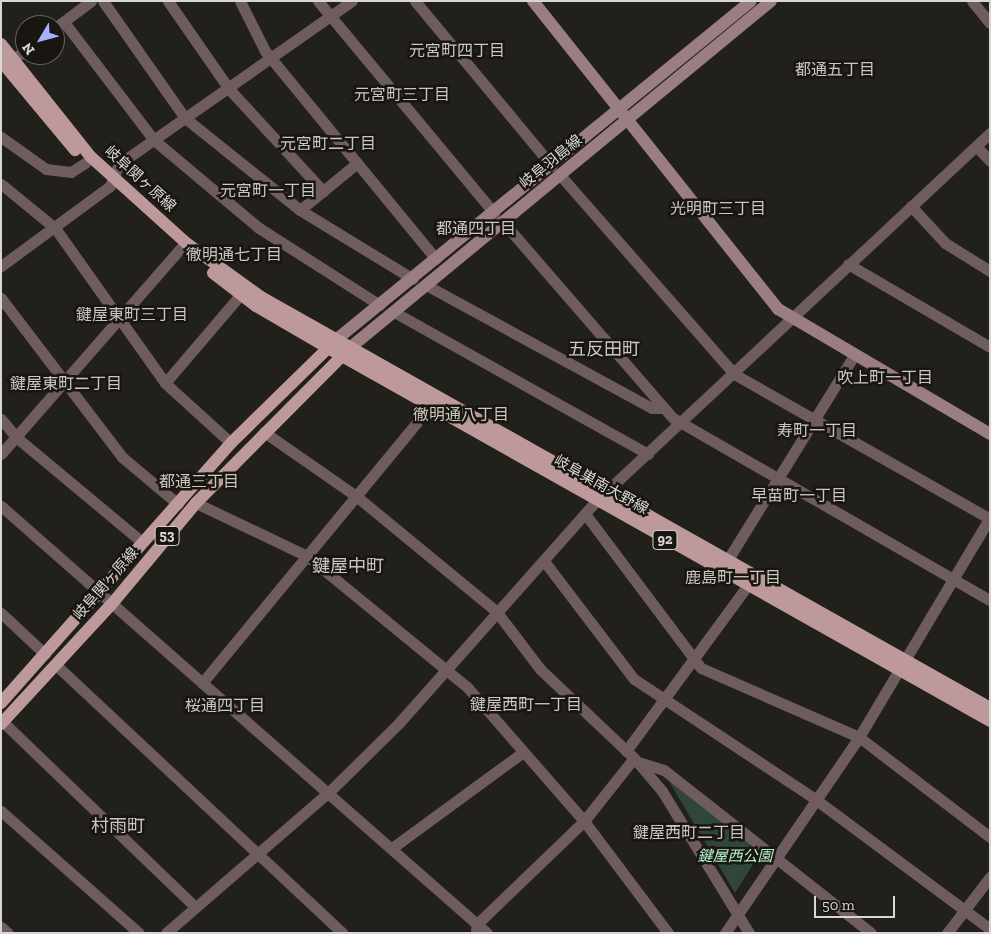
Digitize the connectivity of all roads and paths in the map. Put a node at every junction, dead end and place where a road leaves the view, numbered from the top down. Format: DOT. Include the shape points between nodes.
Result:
graph roads {
  1 [pos="91,1"];
  2 [pos="102,1"];
  3 [pos="168,1"];
  4 [pos="240,1"];
  5 [pos="318,1"];
  6 [pos="352,1"];
  7 [pos="415,1"];
  8 [pos="534,1"];
  9 [pos="751,1"];
  10 [pos="771,1"];
  11 [pos="972,1"];
  12 [pos="331,17"];
  13 [pos="65,21"];
  14 [pos="990,23"];
  15 [pos="65,31"];
  16 [pos="1,44"];
  17 [pos="271,59"];
  18 [pos="5,64"];
  19 [pos="229,89"];
  20 [pos="619,110"];
  21 [pos="186,118"];
  22 [pos="628,120"];
  23 [pos="990,133"];
  24 [pos="1,137"];
  25 [pos="154,140"];
  26 [pos="976,146"];
  27 [pos="990,161"];
  28 [pos="85,162"];
  29 [pos="357,163"];
  30 [pos="556,171"];
  31 [pos="113,183"];
  32 [pos="1,184"];
  33 [pos="323,191"];
  34 [pos="911,206"];
  35 [pos="300,210"];
  36 [pos="498,218"];
  37 [pos="55,228"];
  38 [pos="180,248"];
  39 [pos="436,259"];
  40 [pos="848,264"];
  41 [pos="1,266"];
  42 [pos="990,271"];
  43 [pos="413,279"];
  44 [pos="426,285"];
  45 [pos="240,294"];
  46 [pos="1,298"];
  47 [pos="380,306"];
  48 [pos="394,312"];
  49 [pos="790,317"];
  50 [pos="119,320"];
  51 [pos="333,344"];
  52 [pos="990,347"];
  53 [pos="346,352"];
  54 [pos="854,354"];
  55 [pos="734,374"];
  56 [pos="66,381"];
  57 [pos="165,383"];
  58 [pos="430,406"];
  59 [pos="664,408"];
  60 [pos="1,418"];
  61 [pos="815,419"];
  62 [pos="681,423"];
  63 [pos="264,432"];
  64 [pos="990,434"];
  65 [pos="16,437"];
  66 [pos="231,443"];
  67 [pos="1,454"];
  68 [pos="648,454"];
  69 [pos="777,480"];
  70 [pos="356,496"];
  71 [pos="600,497"];
  72 [pos="196,503"];
  73 [pos="178,504"];
  74 [pos="1,506"];
  75 [pos="586,515"];
  76 [pos="989,517"];
  77 [pos="142,542"];
  78 [pos="307,556"];
  79 [pos="544,561"];
  80 [pos="727,561"];
  81 [pos="954,578"];
  82 [pos="747,586"];
  83 [pos="98,593"];
  84 [pos="990,600"];
  85 [pos="111,605"];
  86 [pos="496,611"];
  87 [pos="1,612"];
  88 [pos="45,654"];
  89 [pos="696,658"];
  90 [pos="904,664"];
  91 [pos="56,665"];
  92 [pos="447,670"];
  93 [pos="202,684"];
  94 [pos="662,701"];
  95 [pos="1,703"];
  96 [pos="990,708"];
  97 [pos="990,722"];
  98 [pos="2,723"];
  99 [pos="859,737"];
  100 [pos="522,753"];
  101 [pos="633,757"];
  102 [pos="329,792"];
  103 [pos="814,799"];
  104 [pos="1,811"];
  105 [pos="584,821"];
  106 [pos="990,837"];
  107 [pos="392,848"];
  108 [pos="256,853"];
  109 [pos="776,858"];
  110 [pos="990,876"];
  111 [pos="195,907"];
  112 [pos="965,910"];
  113 [pos="737,913"];
  114 [pos="1,927"];
  115 [pos="476,928"];
  116 [pos="990,929"];
  117 [pos="8,933"];
  118 [pos="139,933"];
  119 [pos="166,933"];
  120 [pos="342,933"];
  121 [pos="487,933"];
  122 [pos="668,933"];
  123 [pos="724,933"];
  124 [pos="749,933"];
  125 [pos="871,933"];
  126 [pos="947,933"];
  1 -- 13 [label="street"];
  2 -- 21 [label="street"];
  3 -- 19 [label="street"];
  4 -- 17 [label="street"];
  5 -- 12 [label="street"];
  6 -- 12 [label="street"];
  7 -- 30 [label="street"];
  8 -- 20 [label="main road"];
  9 -- 20 [label="main road, 岐阜羽島線"];
  10 -- 22 [label="main road, 岐阜羽島線"];
  11 -- 14 [label="street"];
  12 -- 17 [label="street"];
  12 -- 36 [label="street"];
  15 -- 25 [label="street"];
  16 -- 18 [label="main road, 岐阜関ヶ原線"];
  17 -- 19 [label="street"];
  17 -- 29 [label="street"];
  18 -- 28 [label="main road, 岐阜関ヶ原線"];
  18 -- 31 [label="main road, 岐阜関ヶ原線"];
  19 -- 21 [label="street"];
  19 -- 33 [label="street"];
  20 -- 22 [label="main road"];
  20 -- 30 [label="main road, 岐阜羽島線"];
  21 -- 25 [label="street"];
  21 -- 35 [label="street"];
  22 -- 30 [label="main road, 岐阜羽島線"];
  22 -- 49 [label="main road" via="758,289"];
  23 -- 26 [label="street"];
  24 -- 28 [label="street" via="46,169 71,172"];
  25 -- 31 [label="street" via="119,164"];
  25 -- 47 [label="street" via="259,228"];
  26 -- 27 [label="street"];
  26 -- 34 [label="street"];
  28 -- 31 [label="main road, 岐阜関ヶ原線"];
  29 -- 33 [label="street"];
  29 -- 39 [label="street"];
  30 -- 36 [label="main road, 岐阜羽島線"];
  30 -- 55 [label="street"];
  31 -- 37 [label="street"];
  31 -- 38 [label="main road, 岐阜関ヶ原線"];
  31 -- 51 [label="main road, 岐阜関ヶ原線" via="228,274"];
  32 -- 37 [label="street"];
  33 -- 35 [label="street"];
  34 -- 40 [label="street"];
  34 -- 42 [label="street" via="945,243"];
  35 -- 43 [label="street"];
  36 -- 39 [label="main road, 岐阜羽島線"];
  36 -- 44 [label="main road, 岐阜羽島線"];
  36 -- 59 [label="street"];
  37 -- 41 [label="street"];
  37 -- 50 [label="street"];
  38 -- 45 [label="main road, 岐阜関ヶ原線"];
  38 -- 50 [label="street"];
  39 -- 43 [label="main road, 岐阜羽島線"];
  40 -- 49 [label="street"];
  40 -- 52 [label="street"];
  43 -- 47 [label="main road, 岐阜羽島線"];
  44 -- 48 [label="main road, 岐阜羽島線"];
  44 -- 59 [label="street" via="652,408"];
  45 -- 51 [label="main road, 岐阜関ヶ原線"];
  45 -- 57 [label="street"];
  46 -- 56 [label="street"];
  47 -- 51 [label="main road, 岐阜羽島線"];
  48 -- 53 [label="main road, 岐阜羽島線"];
  48 -- 68 [label="street"];
  49 -- 54 [label="main road"];
  49 -- 55 [label="street"];
  50 -- 56 [label="street"];
  50 -- 57 [label="street"];
  51 -- 53 [label="main road, 岐阜関ヶ原線"];
  51 -- 66 [label="main road, 岐阜関ヶ原線 / 53"];
  53 -- 58 [label="main road, 岐阜巣南大野線 / 92"];
  53 -- 63 [label="main road, 岐阜関ヶ原線 / 53"];
  53 -- 71 [label="main road, 岐阜巣南大野線 / 92"];
  54 -- 61 [label="street"];
  54 -- 64 [label="main road"];
  55 -- 61 [label="street"];
  55 -- 62 [label="street"];
  56 -- 65 [label="street"];
  56 -- 73 [label="street" via="122,457"];
  57 -- 66 [label="street"];
  58 -- 70 [label="street"];
  58 -- 71 [label="main road, 岐阜巣南大野線 / 92"];
  59 -- 62 [label="street"];
  60 -- 65 [label="street"];
  61 -- 69 [label="street"];
  61 -- 76 [label="street"];
  62 -- 68 [label="street"];
  62 -- 69 [label="street"];
  63 -- 70 [label="street"];
  63 -- 72 [label="main road, 岐阜関ヶ原線 / 53"];
  65 -- 67 [label="street"];
  65 -- 77 [label="street"];
  66 -- 73 [label="main road, 岐阜関ヶ原線 / 53"];
  68 -- 71 [label="street"];
  69 -- 80 [label="street"];
  69 -- 81 [label="street"];
  70 -- 78 [label="street"];
  70 -- 86 [label="street"];
  71 -- 75 [label="street"];
  71 -- 80 [label="main road, 岐阜巣南大野線 / 92"];
  71 -- 82 [label="main road, 岐阜巣南大野線 / 92"];
  72 -- 78 [label="street"];
  72 -- 85 [label="main road, 岐阜関ヶ原線 / 53"];
  73 -- 77 [label="main road, 岐阜関ヶ原線 / 53"];
  74 -- 83 [label="street"];
  75 -- 79 [label="street"];
  75 -- 89 [label="street"];
  76 -- 81 [label="street"];
  77 -- 83 [label="main road, 岐阜関ヶ原線 / 53"];
  78 -- 92 [label="street"];
  78 -- 93 [label="street"];
  79 -- 86 [label="street"];
  79 -- 94 [label="street" via="574,595 598,638 634,679"];
  80 -- 90 [label="main road, 岐阜巣南大野線 / 92"];
  81 -- 84 [label="street"];
  81 -- 90 [label="street"];
  82 -- 89 [label="street"];
  82 -- 90 [label="main road, 岐阜巣南大野線 / 92"];
  83 -- 85 [label="street"];
  83 -- 88 [label="main road, 岐阜関ヶ原線 / 53"];
  85 -- 91 [label="main road, 岐阜関ヶ原線 / 53"];
  85 -- 93 [label="street"];
  86 -- 92 [label="street"];
  86 -- 101 [label="street" via="540,669"];
  87 -- 88 [label="street"];
  88 -- 95 [label="main road, 岐阜関ヶ原線 / 53"];
  89 -- 94 [label="street"];
  89 -- 99 [label="street" via="701,668"];
  90 -- 96 [label="main road, 岐阜巣南大野線 / 92"];
  90 -- 97 [label="main road, 岐阜巣南大野線 / 92"];
  90 -- 99 [label="street"];
  91 -- 98 [label="main road, 岐阜関ヶ原線 / 53"];
  91 -- 108 [label="street"];
  92 -- 100 [label="street"];
  92 -- 102 [label="street"];
  93 -- 102 [label="street"];
  94 -- 101 [label="street"];
  94 -- 103 [label="street"];
  98 -- 111 [label="street"];
  99 -- 103 [label="street"];
  99 -- 106 [label="street"];
  100 -- 105 [label="street"];
  100 -- 107 [label="street"];
  101 -- 105 [label="street"];
  101 -- 109 [label="street" via="664,770"];
  101 -- 113 [label="street" via="682,821"];
  102 -- 107 [label="street"];
  102 -- 108 [label="street"];
  103 -- 109 [label="street"];
  103 -- 112 [label="street"];
  104 -- 118 [label="street"];
  105 -- 115 [label="street"];
  105 -- 122 [label="street"];
  107 -- 115 [label="street"];
  108 -- 111 [label="street"];
  108 -- 120 [label="street"];
  109 -- 113 [label="street"];
  109 -- 125 [label="street"];
  110 -- 112 [label="street"];
  111 -- 119 [label="street"];
  112 -- 116 [label="street"];
  112 -- 126 [label="street"];
  113 -- 123 [label="street"];
  113 -- 124 [label="street"];
  114 -- 117 [label="street"];
  115 -- 121 [label="street"];
}
